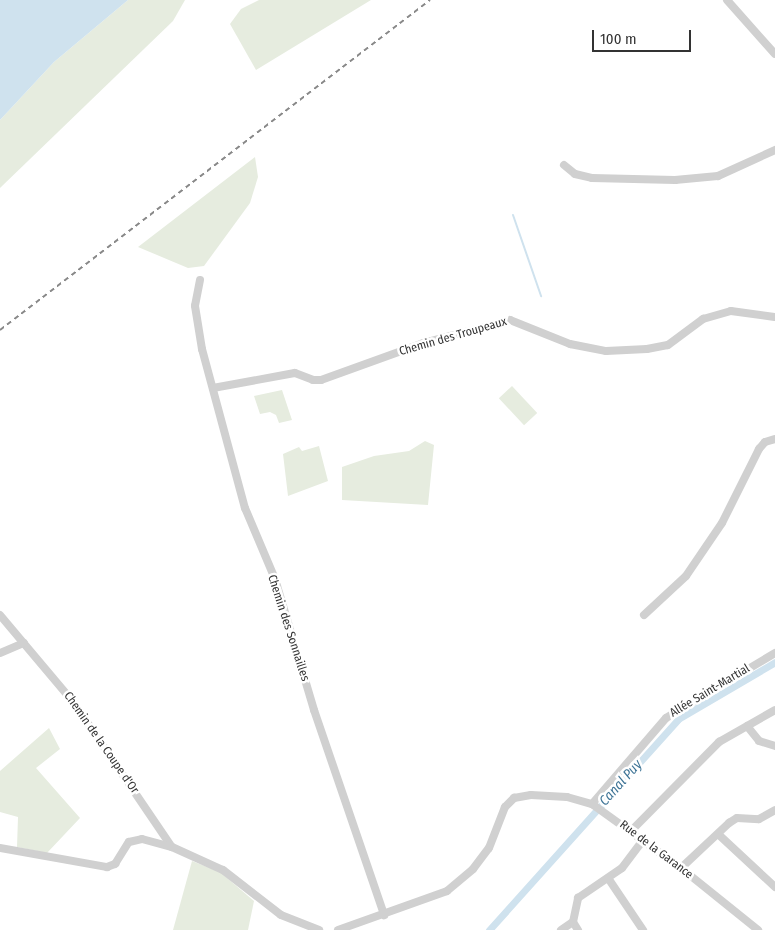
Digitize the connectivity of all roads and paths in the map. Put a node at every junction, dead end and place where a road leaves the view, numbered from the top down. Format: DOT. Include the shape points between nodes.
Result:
graph roads {
  1 [pos="727,0"];
  2 [pos="775,54"];
  3 [pos="775,150"];
  4 [pos="564,165"];
  5 [pos="200,280"];
  6 [pos="775,317"];
  7 [pos="213,388"];
  8 [pos="775,440"];
  9 [pos="0,615"];
  10 [pos="644,615"];
  11 [pos="24,643"];
  12 [pos="0,653"];
  13 [pos="775,653"];
  14 [pos="775,710"];
  15 [pos="747,726"];
  16 [pos="775,746"];
  17 [pos="596,807"];
  18 [pos="775,810"];
  19 [pos="632,830"];
  20 [pos="718,834"];
  21 [pos="644,839"];
  22 [pos="172,846"];
  23 [pos="0,848"];
  24 [pos="681,868"];
  25 [pos="608,878"];
  26 [pos="775,887"];
  27 [pos="384,915"];
  28 [pos="573,922"];
  29 [pos="319,930"];
  30 [pos="338,930"];
  31 [pos="561,930"];
  32 [pos="578,930"];
  33 [pos="643,930"];
  34 [pos="758,930"];
  1 -- 2 [label="street"];
  3 -- 4 [label="street" via="718,176 675,180 592,178 575,174"];
  5 -- 7 [label="street, Chemin des Sonnailles" via="195,315"];
  6 -- 7 [label="street, Chemin des Troupeaux" via="731,311 703,320 668,345 647,350 606,351 570,344 510,320 423,343 322,380 295,373"];
  7 -- 27 [label="street, Chemin des Sonnailles" via="246,508 274,579 314,710"];
  8 -- 10 [label="street" via="765,442 759,449 722,523 686,576"];
  9 -- 11 [label="street, Chemin de la Coupe d'Or"];
  11 -- 12 [label="street"];
  11 -- 22 [label="street, Chemin de la Coupe d'Or" via="74,703"];
  13 -- 17 [label="street, Allée Saint-Martial" via="666,718"];
  14 -- 15 [label="street"];
  15 -- 16 [label="street" via="759,741"];
  15 -- 19 [label="street" via="719,742"];
  17 -- 19 [label="street, Rue de la Garance"];
  17 -- 27 [label="street, Rue de la Garance" via="551,796 514,798 505,807 489,848 473,869 447,891"];
  18 -- 20 [label="street" via="759,819 737,818"];
  19 -- 21 [label="street, Rue de la Garance"];
  20 -- 24 [label="street"];
  20 -- 26 [label="street"];
  21 -- 24 [label="street, Rue de la Garance"];
  21 -- 25 [label="street" via="622,868"];
  22 -- 23 [label="street, Chemin de la Coupe d'Or" via="142,839 129,842 115,864 108,867"];
  22 -- 29 [label="street, Chemin de la Coupe d'Or" via="222,870 281,915"];
  24 -- 34 [label="street, Rue de la Garance"];
  25 -- 28 [label="street" via="578,898"];
  25 -- 33 [label="street"];
  27 -- 30 [label="street"];
  28 -- 31 [label="street"];
  28 -- 32 [label="street"];
}
